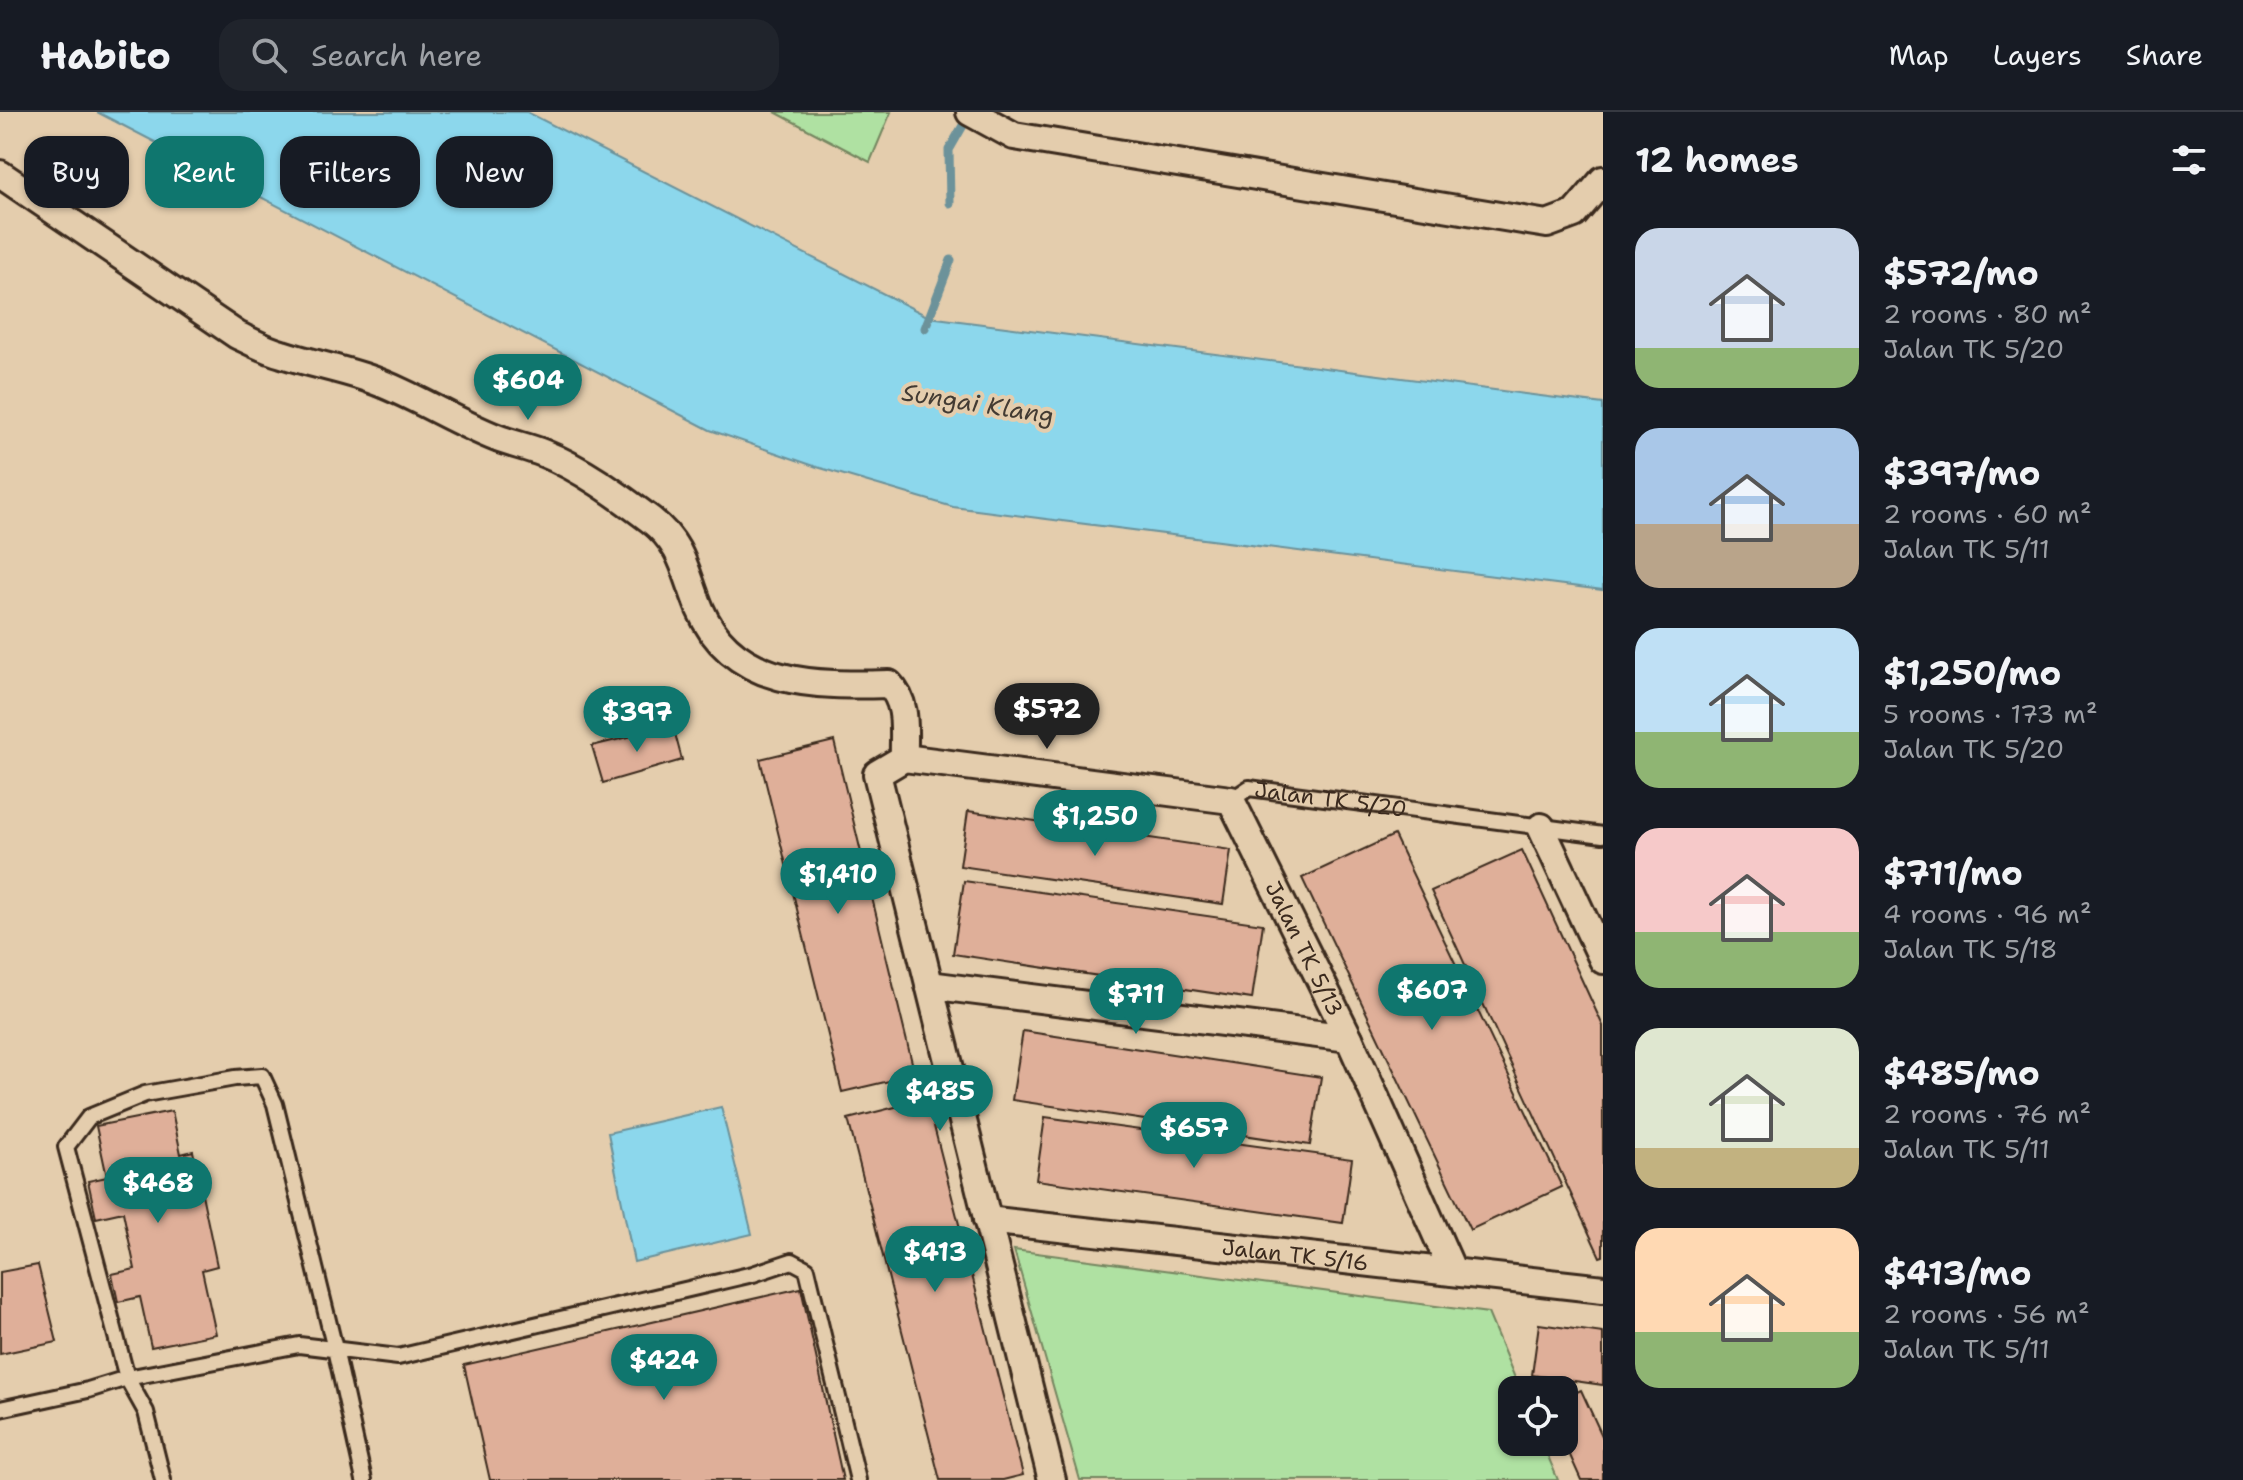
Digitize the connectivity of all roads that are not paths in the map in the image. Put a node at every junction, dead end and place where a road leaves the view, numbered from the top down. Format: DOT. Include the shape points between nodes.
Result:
graph roads {
  1 [pos="970,112"];
  2 [pos="0,174"];
  3 [pos="1603,180"];
  4 [pos="904,758"];
  5 [pos="1231,800"];
  6 [pos="1541,827"];
  7 [pos="1603,835"];
  8 [pos="1603,960"];
  9 [pos="929,985"];
  10 [pos="1349,1038"];
  11 [pos="987,1220"];
  12 [pos="1453,1272"];
  13 [pos="1603,1289"];
  14 [pos="335,1349"];
  15 [pos="127,1378"];
  16 [pos="0,1409"];
  17 [pos="163,1480"];
  18 [pos="364,1480"];
  19 [pos="858,1480"];
  20 [pos="1052,1480"];
  1 -- 3 [label="street" via="1014,136 1547,224 1574,214"];
  2 -- 4 [label="street" via="237,335 417,399 496,438 544,453 596,483 676,544 716,638 743,661 806,683 889,684 903,708"];
  4 -- 5 [label="street, Jalan TK 5/20"];
  4 -- 9 [label="street" via="877,774"];
  5 -- 6 [label="lane, Jalan TK 5/20" via="1249,788"];
  5 -- 10 [label="street, Jalan TK 5/13"];
  6 -- 7 [label="lane, Jalan TK 5/20"];
  6 -- 8 [label="street"];
  9 -- 10 [label="street"];
  9 -- 11 [label="street"];
  10 -- 12 [label="street, Jalan TK 5/13"];
  11 -- 12 [label="street, Jalan TK 5/16"];
  11 -- 20 [label="street"];
  12 -- 13 [label="street, Jalan TK 5/16"];
  14 -- 15 [label="lane" via="299,1345"];
  14 -- 15 [label="lane" via="275,1104 262,1076 235,1078 145,1094 89,1117 66,1147"];
  14 -- 18 [label="lane"];
  14 -- 19 [label="lane" via="398,1357 792,1261 807,1269"];
  15 -- 16 [label="lane"];
  15 -- 17 [label="lane" via="146,1412"];
}
